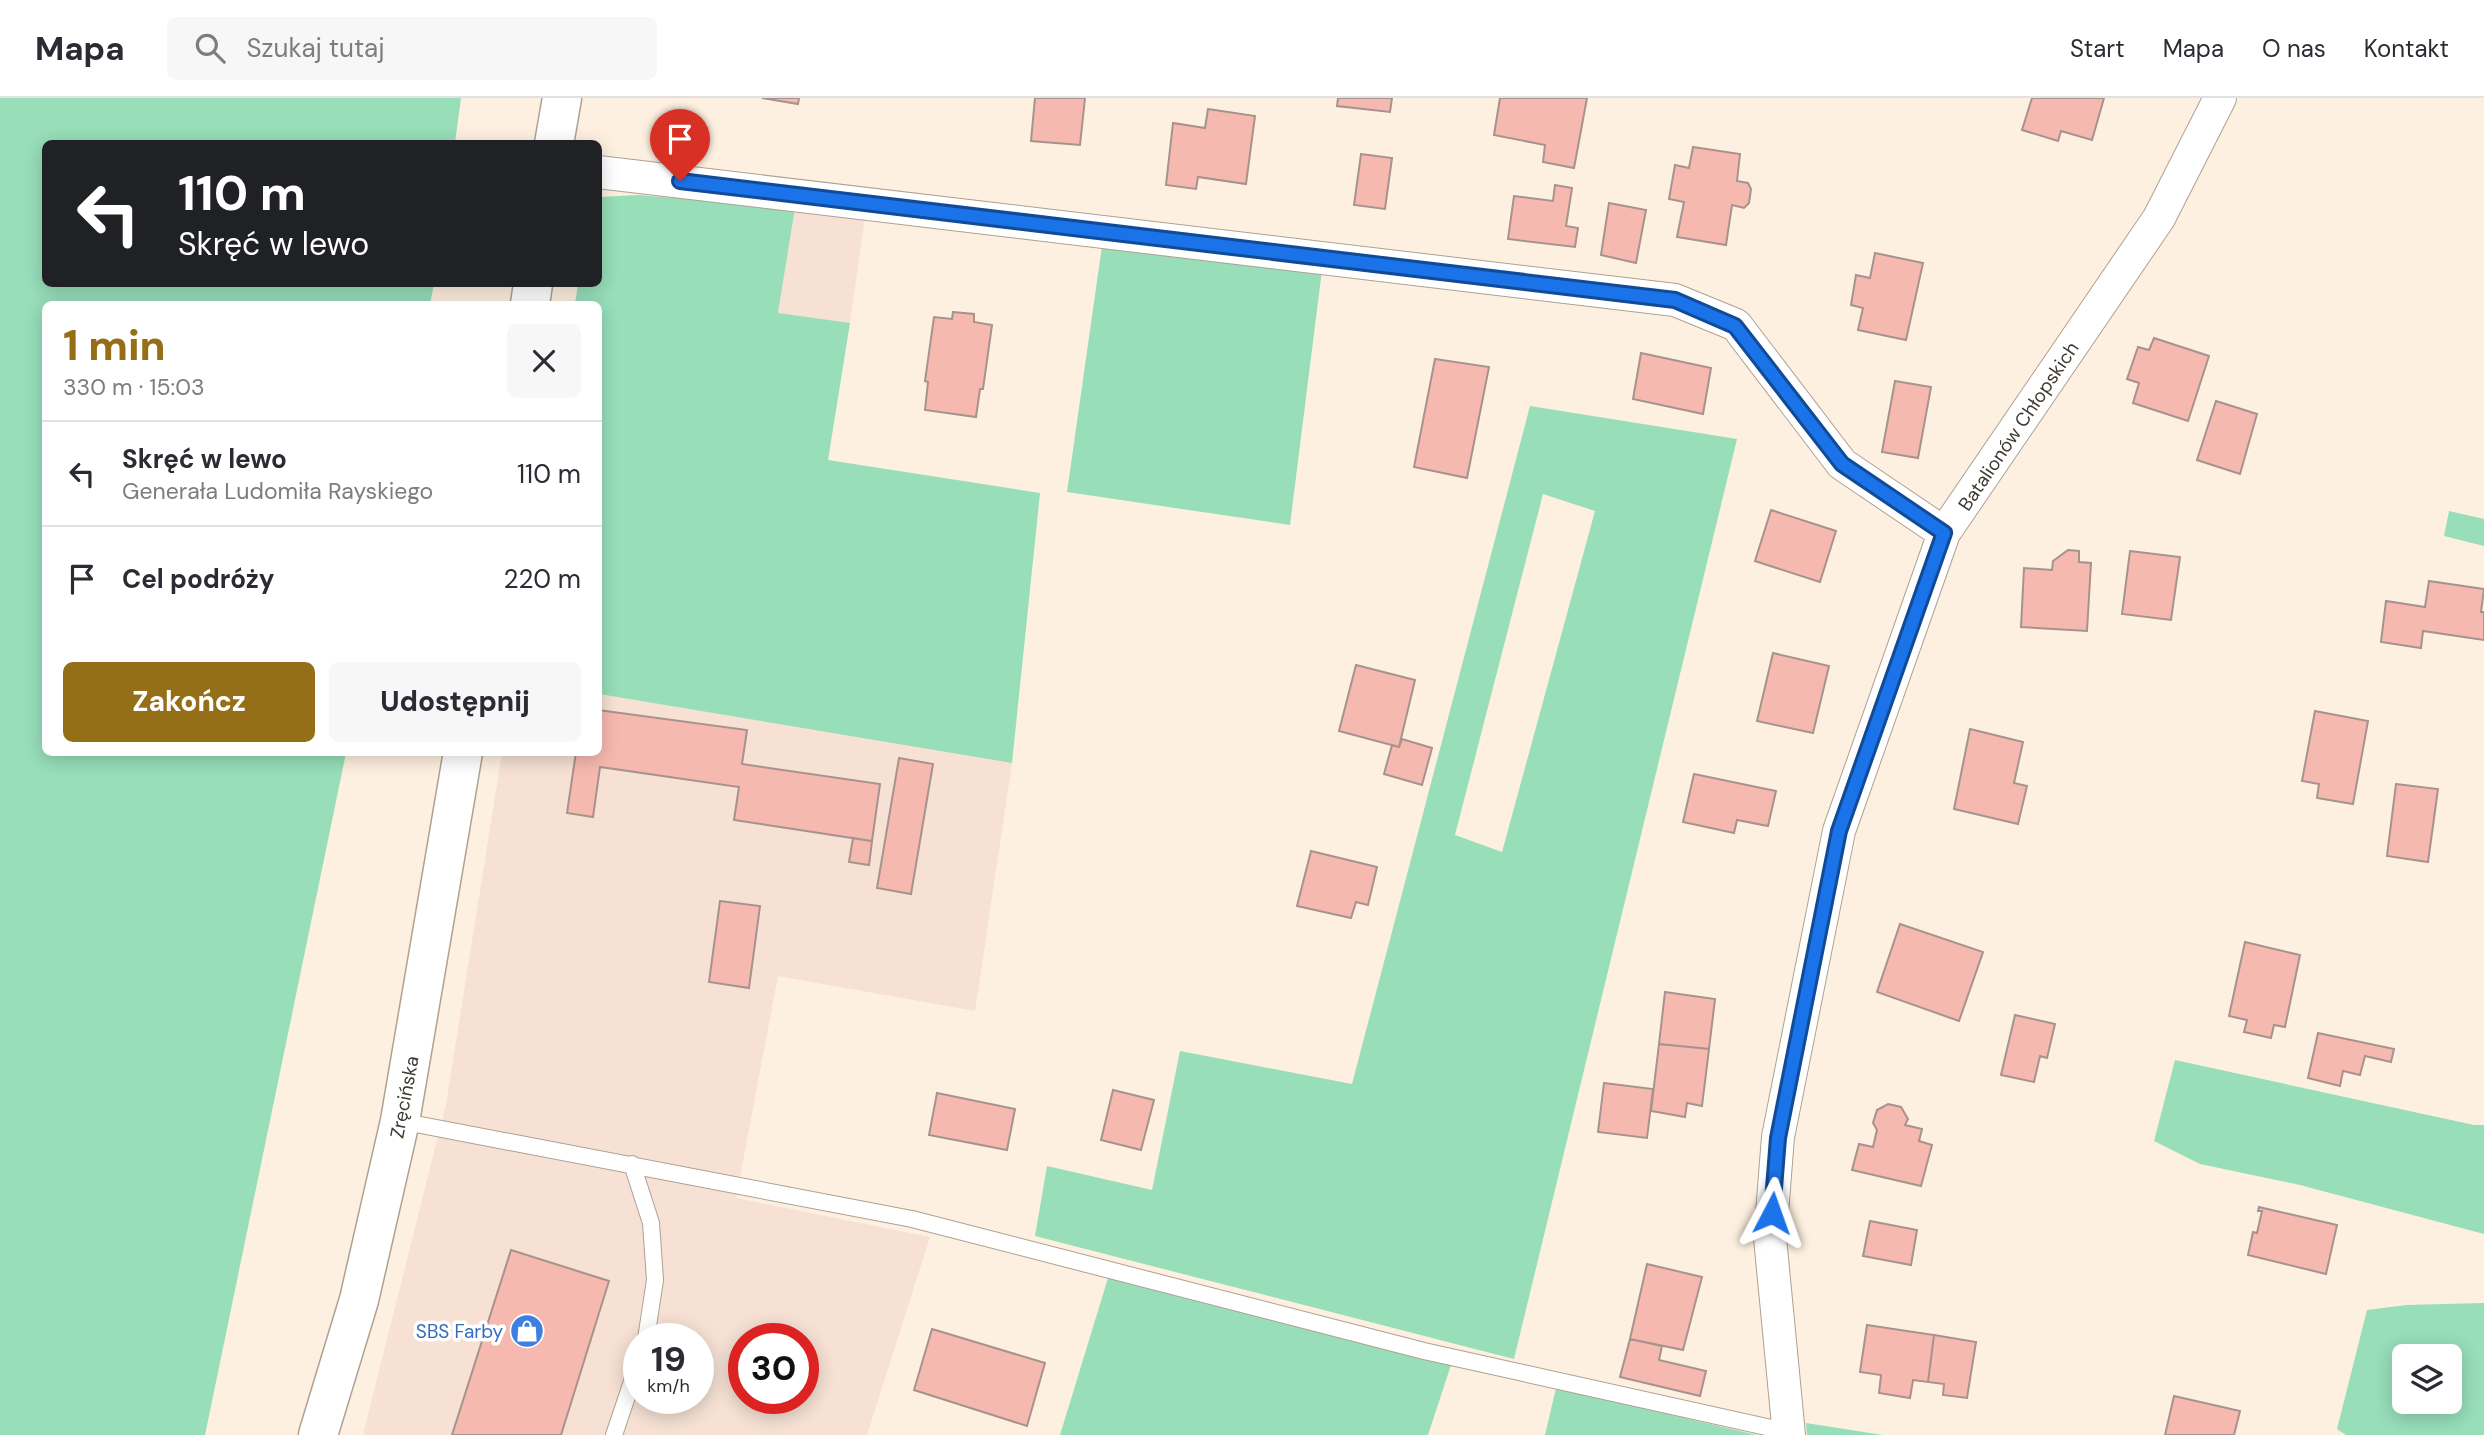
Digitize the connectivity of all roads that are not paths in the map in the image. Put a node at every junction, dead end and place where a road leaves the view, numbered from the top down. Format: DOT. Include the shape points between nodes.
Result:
graph roads {
  1 [pos="562,98"];
  2 [pos="2220,98"];
  3 [pos="555,140"];
  4 [pos="602,172"];
  5 [pos="1944,533"];
  6 [pos="462,756"];
  7 [pos="400,1121"];
  8 [pos="632,1164"];
  9 [pos="648,1323"];
  10 [pos="623,1408"];
  11 [pos="1789,1434"];
  12 [pos="318,1435"];
  13 [pos="614,1435"];
  1 -- 3 [label="street"];
  2 -- 5 [label="street, Batalionów Chłopskich" via="2159,218"];
  4 -- 5 [label="street" via="1675,300 1735,326 1842,464"];
  5 -- 11 [label="street, Batalionów Chłopskich" via="1839,831 1778,1138 1770,1238"];
  6 -- 7 [label="street, Zręcińska"];
  7 -- 8 [label="lane"];
  7 -- 12 [label="street, Zręcińska" via="359,1300"];
  8 -- 9 [label="lane" via="651,1223 655,1280"];
  8 -- 11 [label="lane" via="912,1219 1424,1351"];
  10 -- 13 [label="lane"];
}
